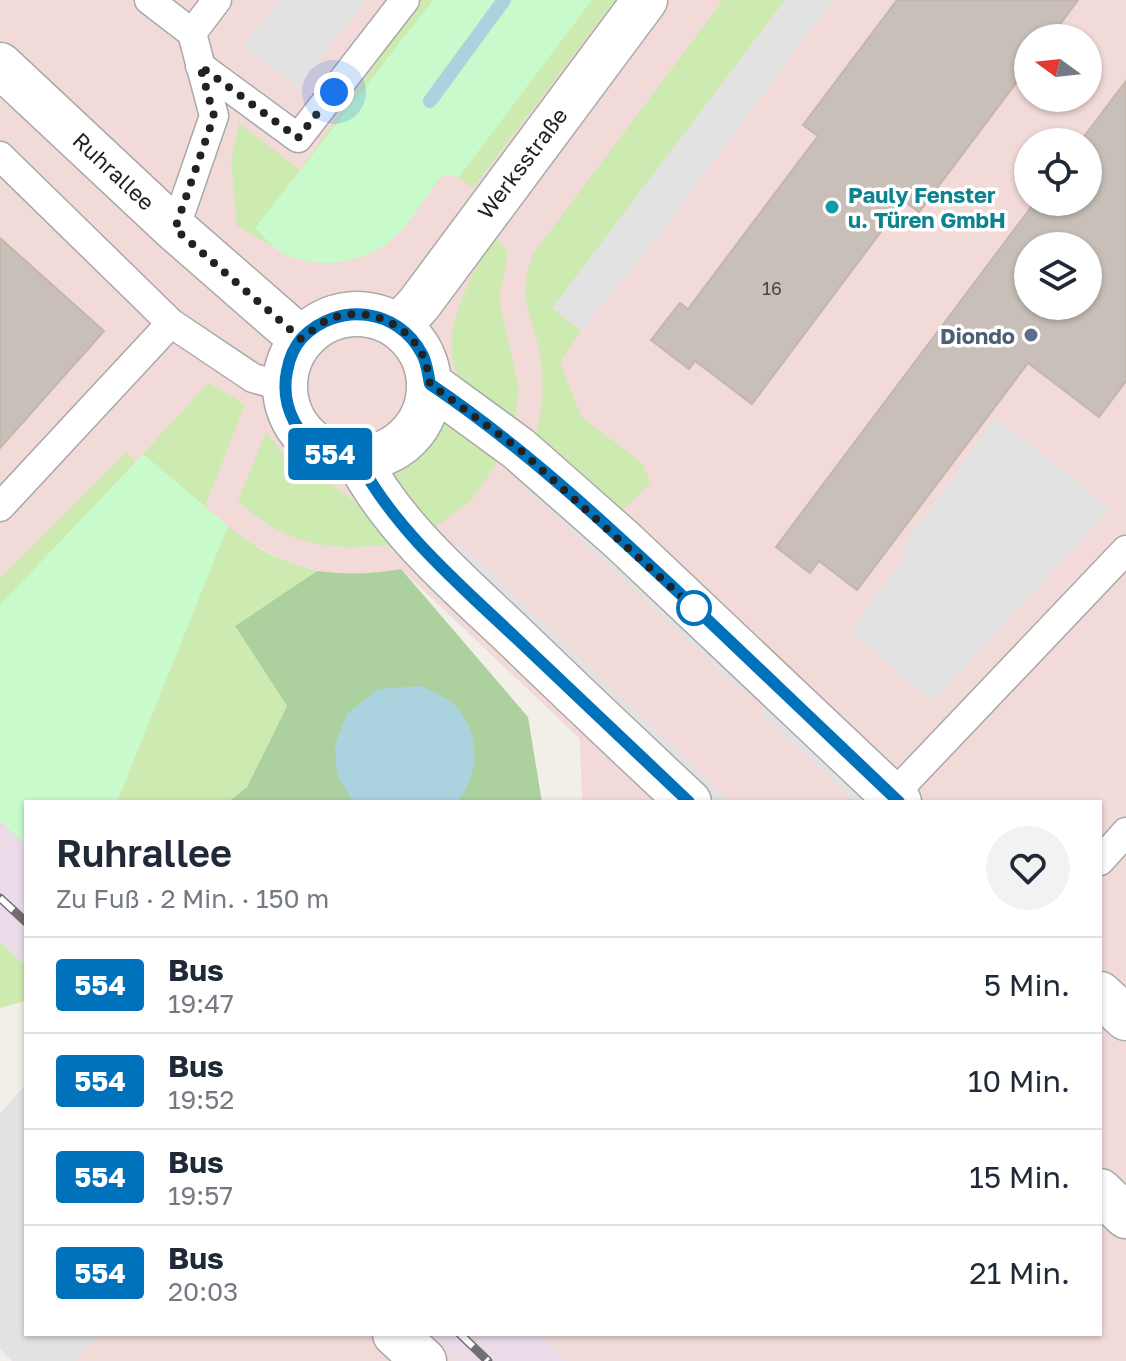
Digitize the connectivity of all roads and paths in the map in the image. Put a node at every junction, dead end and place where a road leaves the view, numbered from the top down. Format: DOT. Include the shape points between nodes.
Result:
graph roads {
  1 [pos="149,0"];
  2 [pos="217,0"];
  3 [pos="405,0"];
  4 [pos="645,0"];
  5 [pos="192,33"];
  6 [pos="0,65"];
  7 [pos="200,66"];
  8 [pos="0,156"];
  9 [pos="175,229"];
  10 [pos="171,323"];
  11 [pos="399,326"];
  12 [pos="301,339"];
  13 [pos="430,384"];
  14 [pos="284,387"];
  15 [pos="358,459"];
  16 [pos="0,507"];
  17 [pos="1126,550"];
  18 [pos="896,799"];
  19 [pos="687,800"];
  20 [pos="1126,832"];
  21 [pos="1102,859"];
  22 [pos="1102,996"];
  23 [pos="1126,1018"];
  24 [pos="1102,1193"];
  25 [pos="1126,1216"];
  26 [pos="397,1336"];
  27 [pos="424,1361"];
  1 -- 5 [label="lane"];
  2 -- 5 [label="lane"];
  3 -- 7 [label="lane" via="298,138"];
  4 -- 11 [label="street, Werksstraße"];
  5 -- 7 [label="lane"];
  6 -- 9 [label="street, Ruhrallee"];
  7 -- 9 [label="lane" via="214,116"];
  8 -- 10 [label="lane"];
  9 -- 12 [label="street, Ruhrallee"];
  10 -- 14 [label="lane" via="253,378"];
  10 -- 16 [label="lane"];
  11 -- 12 [label="street" via="375,315 347,314 329,319"];
  11 -- 13 [label="street" via="423,355"];
  12 -- 14 [label="street"];
  13 -- 15 [label="street" via="418,425 404,441 383,454"];
  13 -- 18 [label="street" via="565,489"];
  14 -- 15 [label="street" via="289,414 305,438 332,455"];
  15 -- 19 [label="street" via="373,489 471,596"];
  17 -- 18 [label="lane"];
  20 -- 21 [label="lane"];
  22 -- 23 [label="street"];
  24 -- 25 [label="street"];
  26 -- 27 [label="street"];
}
